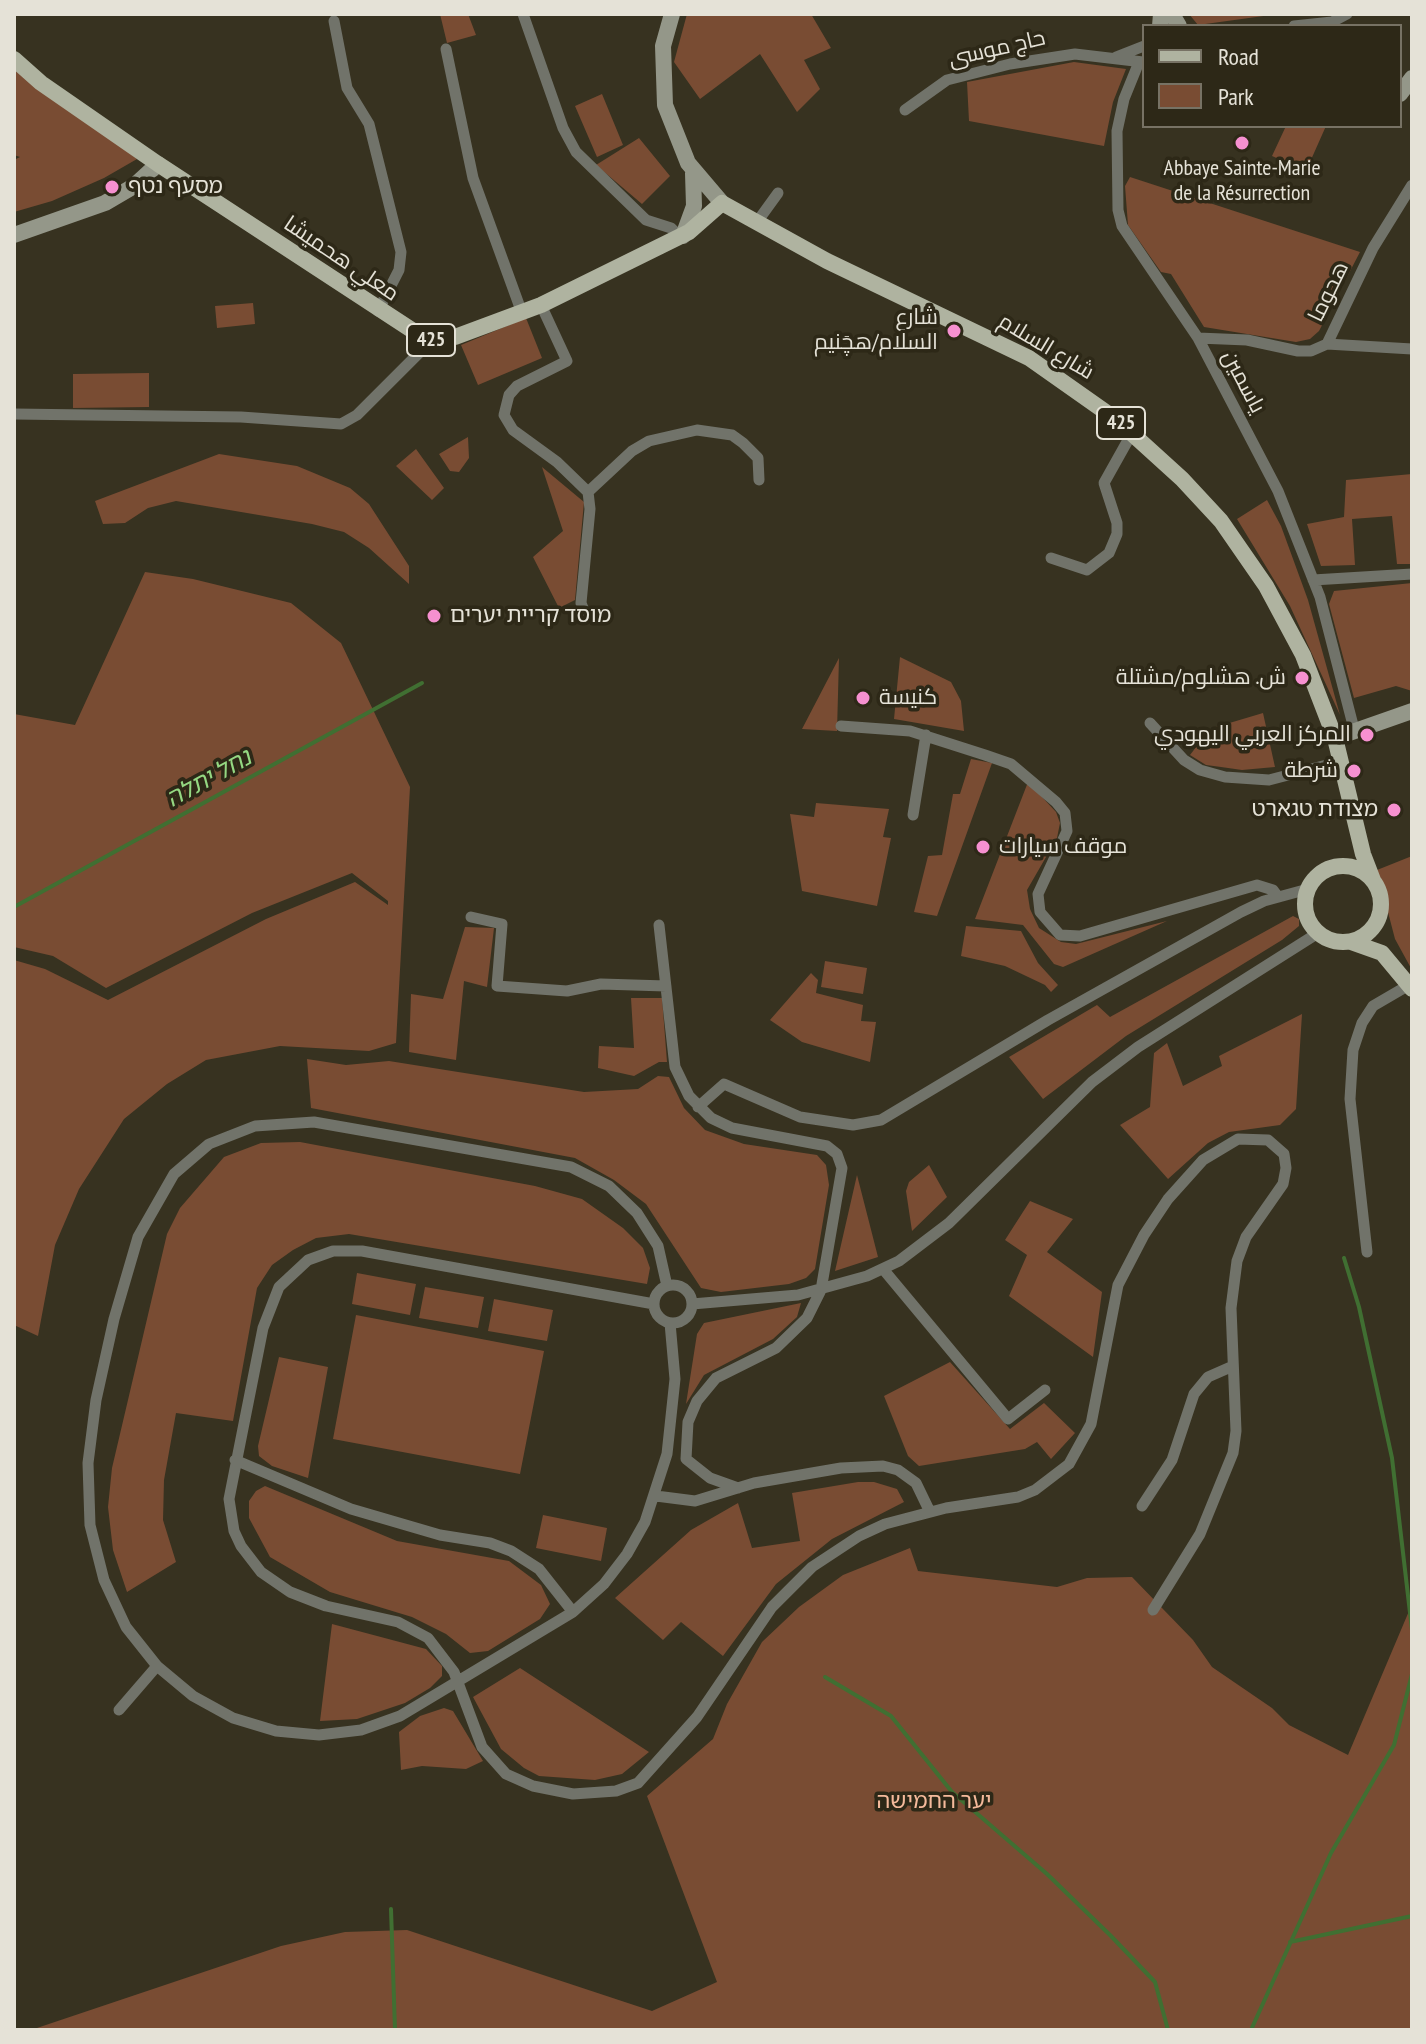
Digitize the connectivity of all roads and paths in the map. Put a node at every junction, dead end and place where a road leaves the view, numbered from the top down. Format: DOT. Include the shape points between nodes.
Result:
graph roads {
  1 [pos="523,14"];
  2 [pos="672,14"];
  3 [pos="1347,14"];
  4 [pos="334,21"];
  5 [pos="1313,24"];
  6 [pos="1142,47"];
  7 [pos="446,49"];
  8 [pos="1108,58"];
  9 [pos="14,59"];
  10 [pos="1142,62"];
  11 [pos="1412,78"];
  12 [pos="1405,95"];
  13 [pos="905,110"];
  14 [pos="158,164"];
  15 [pos="693,171"];
  16 [pos="1412,185"];
  17 [pos="778,193"];
  18 [pos="722,203"];
  19 [pos="757,222"];
  20 [pos="14,235"];
  21 [pos="682,236"];
  22 [pos="541,305"];
  23 [pos="378,311"];
  24 [pos="522,313"];
  25 [pos="1198,338"];
  26 [pos="432,340"];
  27 [pos="1327,344"];
  28 [pos="1412,349"];
  29 [pos="14,414"];
  30 [pos="1132,433"];
  31 [pos="759,480"];
  32 [pos="588,492"];
  33 [pos="1051,558"];
  34 [pos="1412,574"];
  35 [pos="1313,580"];
  36 [pos="598,617"];
  37 [pos="1412,711"];
  38 [pos="1150,723"];
  39 [pos="841,726"];
  40 [pos="1354,729"];
  41 [pos="926,735"];
  42 [pos="1335,738"];
  43 [pos="1342,761"];
  44 [pos="1354,806"];
  45 [pos="913,815"];
  46 [pos="1333,867"];
  47 [pos="1373,880"];
  48 [pos="1308,889"];
  49 [pos="1278,897"];
  50 [pos="1381,910"];
  51 [pos="471,917"];
  52 [pos="659,925"];
  53 [pos="1318,933"];
  54 [pos="1351,942"];
  55 [pos="1407,982"];
  56 [pos="666,986"];
  57 [pos="698,1107"];
  58 [pos="1367,1252"];
  59 [pos="883,1269"];
  60 [pos="667,1286"];
  61 [pos="821,1290"];
  62 [pos="654,1304"];
  63 [pos="692,1304"];
  64 [pos="670,1323"];
  65 [pos="1233,1366"];
  66 [pos="1045,1390"];
  67 [pos="235,1460"];
  68 [pos="738,1488"];
  69 [pos="656,1496"];
  70 [pos="1142,1506"];
  71 [pos="930,1512"];
  72 [pos="1153,1610"];
  73 [pos="573,1612"];
  74 [pos="157,1666"];
  75 [pos="457,1681"];
  76 [pos="119,1710"];
  1 -- 21 [label="street" via="576,152 646,220"];
  2 -- 15 [label="main road, شارع السلام" via="663,46 662,86 670,124"];
  3 -- 5 [label="street"];
  4 -- 23 [label="street" via="347,88 369,124 401,252 399,270"];
  6 -- 8 [label="street, حاج موسى"];
  7 -- 24 [label="street" via="473,178"];
  8 -- 10 [label="street, حاج موسى"];
  8 -- 13 [label="street, حاج موسى" via="1064,55 967,73 947,80"];
  9 -- 14 [label="main road, 425"];
  10 -- 25 [label="street, ياسمين" via="1124,99 1117,131 1118,210 1122,226"];
  11 -- 12 [label="main road"];
  14 -- 20 [label="main road" via="113,199"];
  14 -- 23 [label="main road, معلي هحميشا / 425"];
  15 -- 18 [label="main road, شارع السلام"];
  15 -- 21 [label="main road" via="694,206"];
  16 -- 27 [label="street, هحوما" via="1373,248"];
  17 -- 19 [label="street"];
  18 -- 19 [label="main road, شارع السلام / 425"];
  18 -- 21 [label="main road, 425"];
  19 -- 30 [label="main road, شارع السلام / 425" via="1029,358"];
  21 -- 22 [label="main road, 425"];
  22 -- 24 [label="main road, 425"];
  22 -- 32 [label="street" via="567,361 517,386 504,415 513,430"];
  23 -- 26 [label="main road, معلي هحميشا / 425"];
  24 -- 26 [label="main road, 425"];
  25 -- 27 [label="street, هحوما" via="1247,340 1298,351"];
  25 -- 35 [label="street, ياسمين" via="1278,491"];
  26 -- 29 [label="street" via="357,415 341,424"];
  27 -- 28 [label="street"];
  30 -- 33 [label="street" via="1104,483 1117,523 1109,553 1087,570"];
  30 -- 42 [label="main road, شارع السلام / 425" via="1203,501 1249,559 1292,632"];
  31 -- 32 [label="street" via="758,458 743,443 724,432 697,430 649,441"];
  32 -- 36 [label="street" via="581,603 584,611"];
  34 -- 35 [label="street"];
  35 -- 40 [label="street, ياسمين"];
  37 -- 40 [label="main road"];
  38 -- 43 [label="street" via="1184,760 1225,777 1269,780"];
  39 -- 41 [label="street"];
  40 -- 42 [label="main road"];
  41 -- 45 [label="street"];
  41 -- 49 [label="street" via="1011,764 1065,813 1065,841 1038,894 1040,912 1060,935 1080,936 1257,885"];
  42 -- 43 [label="main road, شارع السلام / 425"];
  43 -- 44 [label="main road, شارع السلام / 425"];
  44 -- 46 [label="main road, شارع السلام / 425" via="1351,846"];
  44 -- 47 [label="main road, شارع السلام / 425"];
  46 -- 47 [label="main road" via="1356,868"];
  46 -- 48 [label="main road, 425"];
  47 -- 50 [label="main road, 425"];
  48 -- 49 [label="street"];
  48 -- 53 [label="main road" via="1306,913"];
  49 -- 57 [label="street" via="1241,912 1061,1013 881,1120 853,1125 800,1117 724,1084"];
  50 -- 54 [label="main road" via="1371,931"];
  50 -- 55 [label="main road, 425" via="1384,942"];
  51 -- 56 [label="street" via="502,924 497,986 567,991 601,984"];
  52 -- 56 [label="street"];
  53 -- 54 [label="main road" via="1328,940"];
  53 -- 59 [label="street" via="1138,1047 1059,1112 938,1233"];
  54 -- 55 [label="main road" via="1382,953"];
  55 -- 58 [label="street" via="1373,1006 1353,1050 1350,1099"];
  56 -- 57 [label="street" via="675,1067"];
  57 -- 61 [label="street" via="732,1128 823,1145 837,1154 842,1180"];
  59 -- 61 [label="street"];
  59 -- 66 [label="street" via="1008,1419"];
  60 -- 62 [label="street"];
  60 -- 63 [label="street" via="685,1289"];
  60 -- 74 [label="street" via="658,1246 637,1213 609,1186 571,1167 314,1122 230,1133 190,1158 160,1193 129,1261 100,1379 88,1463 90,1525 104,1580 126,1627"];
  61 -- 63 [label="street"];
  61 -- 68 [label="street" via="791,1337 716,1378 688,1422 686,1459 710,1478"];
  62 -- 64 [label="street" via="659,1317"];
  62 -- 67 [label="street" via="362,1251 320,1255 287,1276 272,1300"];
  63 -- 64 [label="street" via="686,1318"];
  64 -- 69 [label="street" via="672,1417"];
  65 -- 70 [label="street" via="1208,1377 1194,1394 1172,1460"];
  65 -- 71 [label="street" via="1231,1308 1237,1261 1246,1237 1283,1184 1286,1168 1279,1147 1257,1138 1238,1139 1203,1160 1168,1199 1125,1267 1091,1424 1069,1464 1018,1497"];
  65 -- 72 [label="street" via="1233,1453 1200,1534"];
  67 -- 73 [label="street" via="351,1509 511,1551 539,1569"];
  67 -- 75 [label="street" via="230,1516 241,1546 261,1572 307,1599 414,1630 440,1650"];
  68 -- 69 [label="street" via="695,1501"];
  68 -- 71 [label="street" via="841,1468 883,1466 916,1483"];
  69 -- 73 [label="street" via="627,1554"];
  71 -- 75 [label="street" via="859,1536 791,1585 754,1630 697,1717 638,1783 616,1791 573,1794 515,1779 497,1767 482,1747"];
  73 -- 75 [label="street"];
  74 -- 75 [label="street" via="193,1696 233,1718 276,1731 319,1735 361,1730 400,1716"];
  74 -- 76 [label="street"];
}
